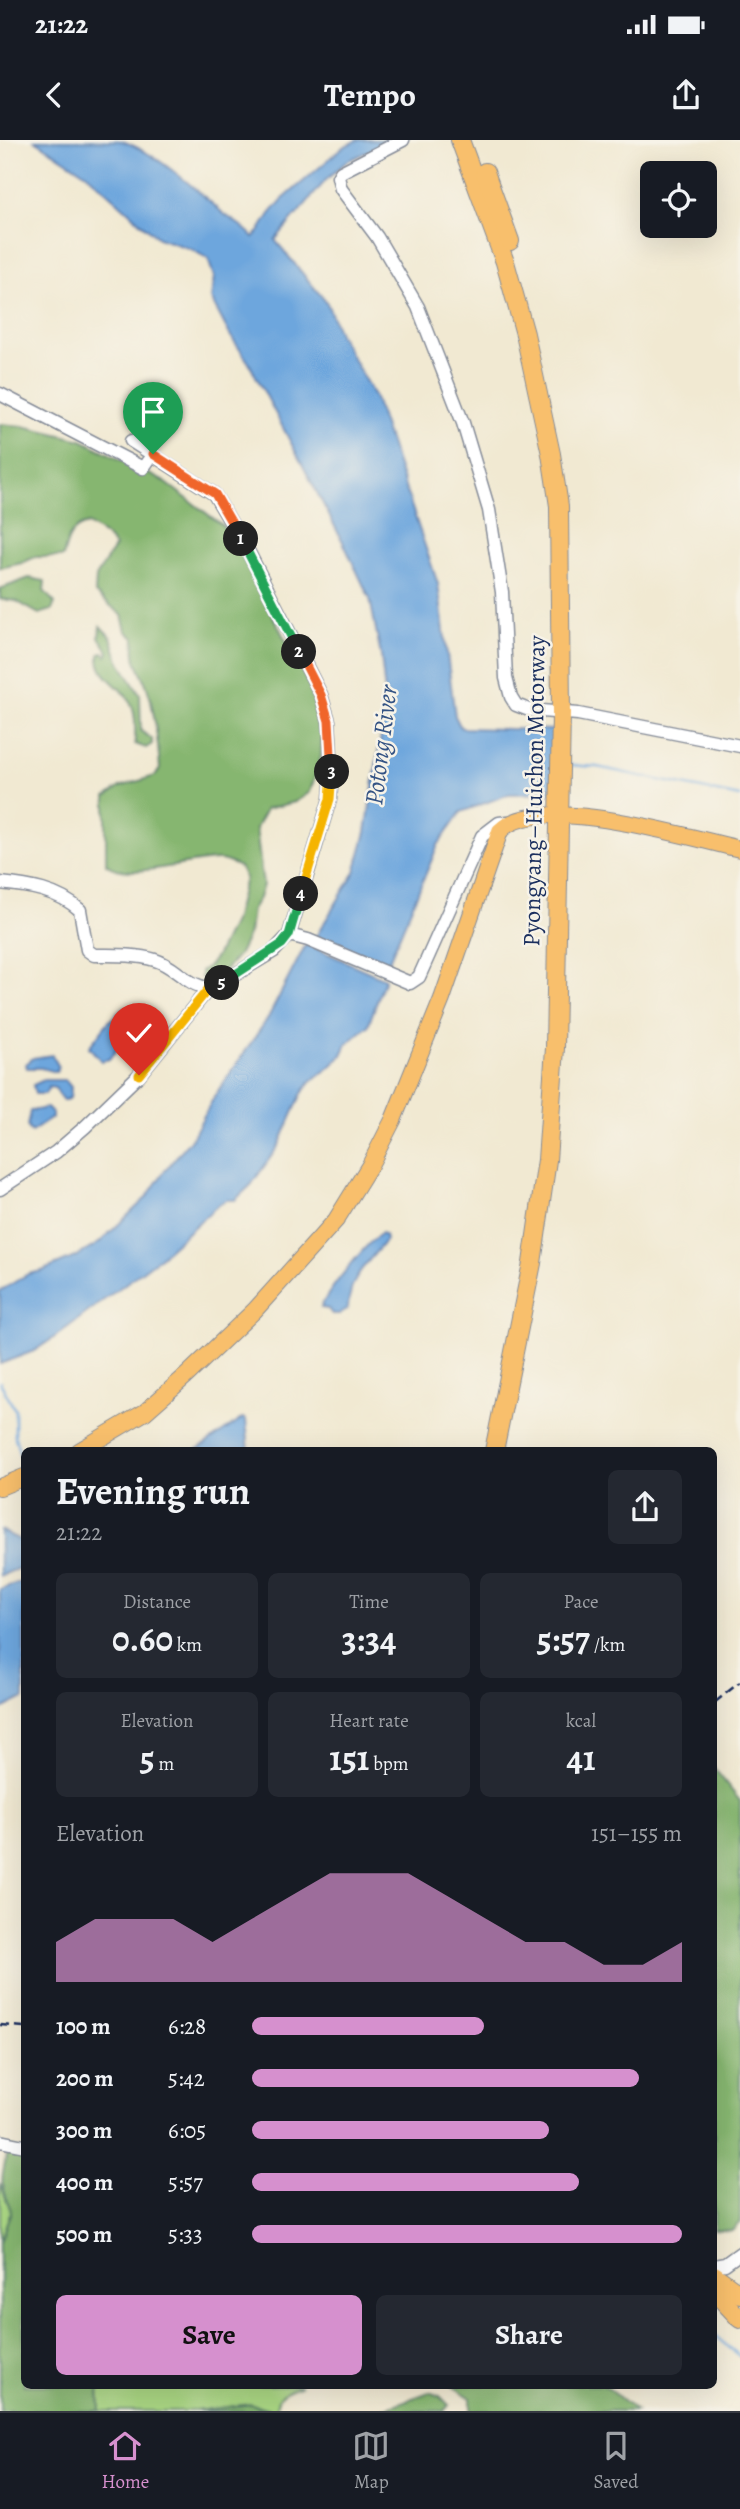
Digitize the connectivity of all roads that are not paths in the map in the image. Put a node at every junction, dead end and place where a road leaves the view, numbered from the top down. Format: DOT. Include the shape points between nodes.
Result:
graph roads {
  1 [pos="403,140"];
  2 [pos="460,140"];
  3 [pos="471,140"];
  4 [pos="0,394"];
  5 [pos="131,441"];
  6 [pos="153,454"];
  7 [pos="566,716"];
  8 [pos="740,746"];
  9 [pos="564,812"];
  10 [pos="509,822"];
  11 [pos="740,849"];
  12 [pos="0,883"];
  13 [pos="289,935"];
  14 [pos="209,988"];
  15 [pos="0,1189"];
  16 [pos="86,1447"];
  17 [pos="495,1447"];
  18 [pos="504,1447"];
  19 [pos="21,1478"];
  20 [pos="0,1487"];
  21 [pos="0,2141"];
  22 [pos="21,2145"];
  23 [pos="740,2253"];
  24 [pos="717,2265"];
  25 [pos="717,2277"];
  26 [pos="717,2294"];
  27 [pos="740,2294"];
  28 [pos="738,2316"];
  1 -- 7 [label="street" via="341,172 341,189 377,237 418,307 463,423 489,510 511,696 522,708"];
  2 -- 7 [label="highway, Pyongyang–Huichon Motorway" via="505,262 551,454 559,506"];
  3 -- 7 [label="highway, Pyongyang–Huichon Motorway" via="519,267 562,464 570,562"];
  4 -- 6 [label="street" via="143,468"];
  5 -- 6 [label="street"];
  6 -- 13 [label="street" via="215,494 315,682 329,721 330,799"];
  7 -- 8 [label="street"];
  7 -- 9 [label="highway, Pyongyang–Huichon Motorway"];
  9 -- 10 [label="main road"];
  9 -- 11 [label="main road"];
  9 -- 17 [label="highway, Pyongyang–Huichon Motorway" via="547,1160 532,1263"];
  9 -- 18 [label="highway, Pyongyang–Huichon Motorway" via="563,1059 557,1156"];
  10 -- 13 [label="street" via="499,823 482,836 419,977 410,983"];
  10 -- 16 [label="main road" via="500,831 442,999 393,1120 336,1220 255,1310 187,1375 145,1412"];
  12 -- 14 [label="street" via="51,891 67,899 80,911 83,940 94,954 156,960 198,987"];
  13 -- 14 [label="street" via="274,951"];
  14 -- 15 [label="street" via="139,1075 85,1127"];
  19 -- 20 [label="main road"];
  21 -- 22 [label="street"];
  23 -- 24 [label="street"];
  25 -- 27 [label="highway"];
  26 -- 28 [label="highway"];
}
